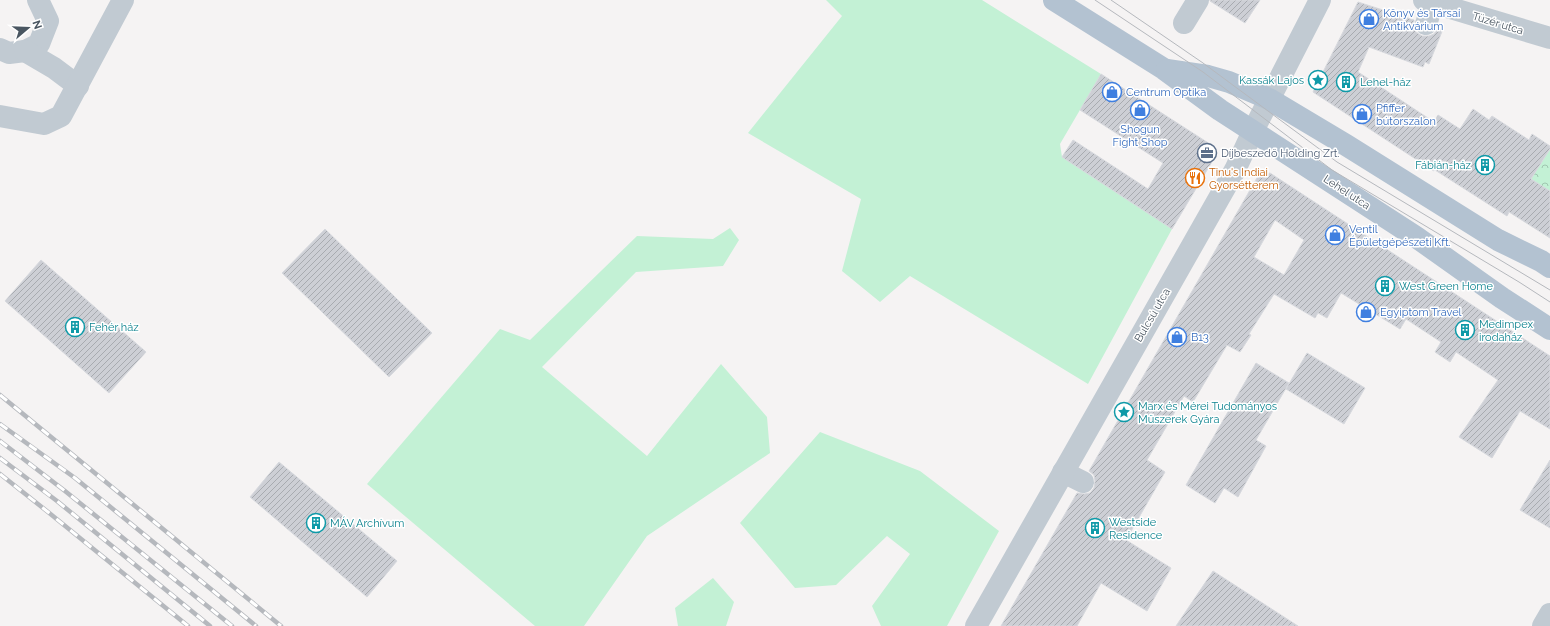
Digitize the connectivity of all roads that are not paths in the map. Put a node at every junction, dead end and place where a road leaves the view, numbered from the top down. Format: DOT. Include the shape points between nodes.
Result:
graph roads {
  1 [pos="38,0"];
  2 [pos="123,0"];
  3 [pos="1054,0"];
  4 [pos="1198,0"];
  5 [pos="1320,0"];
  6 [pos="1428,1"];
  7 [pos="1184,23"];
  8 [pos="1426,24"];
  9 [pos="1550,38"];
  10 [pos="32,48"];
  11 [pos="0,49"];
  12 [pos="1164,69"];
  13 [pos="78,86"];
  14 [pos="1269,99"];
  15 [pos="0,104"];
  16 [pos="0,116"];
  17 [pos="24,120"];
  18 [pos="1253,131"];
  19 [pos="1550,267"];
  20 [pos="1550,329"];
  21 [pos="1064,472"];
  22 [pos="1083,482"];
  23 [pos="1550,614"];
  24 [pos="976,626"];
  25 [pos="1543,626"];
  1 -- 10 [label="street" via="48,21"];
  2 -- 13 [label="street"];
  3 -- 12 [label="main road, Lehel utca"];
  4 -- 7 [label="street"];
  5 -- 14 [label="street, Bulcsú utca"];
  6 -- 8 [label="street"];
  6 -- 9 [label="street, Tüzér utca"];
  10 -- 11 [label="street" via="9,53"];
  10 -- 13 [label="street"];
  12 -- 14 [label="main road, Lehel utca" via="1229,82"];
  12 -- 18 [label="main road, Lehel utca" via="1205,100"];
  13 -- 17 [label="street" via="60,116 44,124"];
  14 -- 18 [label="street, Bulcsú utca"];
  14 -- 19 [label="main road, Lehel utca" via="1498,240"];
  15 -- 17 [label="street"];
  16 -- 17 [label="street"];
  18 -- 20 [label="main road, Lehel utca" via="1416,237"];
  18 -- 21 [label="street, Bulcsú utca" via="1235,170"];
  21 -- 22 [label="street"];
  21 -- 24 [label="street, Bulcsú utca"];
  23 -- 25 [label="street"];
}
